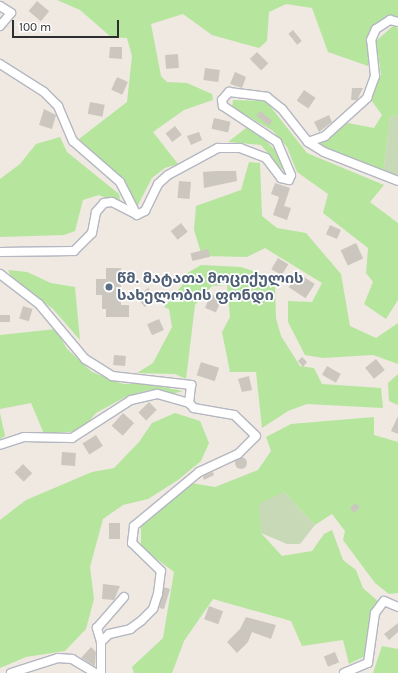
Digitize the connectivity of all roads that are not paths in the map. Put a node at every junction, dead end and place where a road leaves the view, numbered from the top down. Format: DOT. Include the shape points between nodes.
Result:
graph roads {
  1 [pos="0,6"];
  2 [pos="398,22"];
  3 [pos="0,26"];
  4 [pos="0,64"];
  5 [pos="308,142"];
  6 [pos="398,181"];
  7 [pos="137,215"];
  8 [pos="0,252"];
  9 [pos="0,274"];
  10 [pos="190,403"];
  11 [pos="0,445"];
  12 [pos="124,597"];
  13 [pos="398,607"];
  14 [pos="101,642"];
  15 [pos="11,673"];
  16 [pos="95,673"];
  17 [pos="101,673"];
  18 [pos="344,673"];
  1 -- 3 [label="street" via="12,13"];
  2 -- 5 [label="street" via="390,20 376,29 371,40 375,76 367,98 325,136"];
  4 -- 7 [label="street" via="44,92 58,106 73,142 120,182"];
  5 -- 6 [label="street" via="324,152"];
  5 -- 7 [label="street" via="282,109 267,97 229,92 222,100 223,106 277,142 291,175 289,180 281,178 266,158 240,148 218,148 168,175 158,184 144,211"];
  7 -- 8 [label="street" via="112,202 104,203 96,212 92,233 74,251"];
  9 -- 10 [label="street" via="39,304 85,359 122,378 153,378 191,385"];
  10 -- 11 [label="street" via="157,394 137,398 72,438 24,437"];
  10 -- 14 [label="street" via="194,408 234,415 256,436 238,454 199,472 134,526 132,543 161,571 158,594 153,609 141,620 130,629 109,634"];
  12 -- 14 [label="street" via="97,628"];
  13 -- 18 [label="street" via="384,601 375,613 368,663"];
  14 -- 17 [label="street"];
  15 -- 16 [label="street" via="58,658 72,659"];
}
